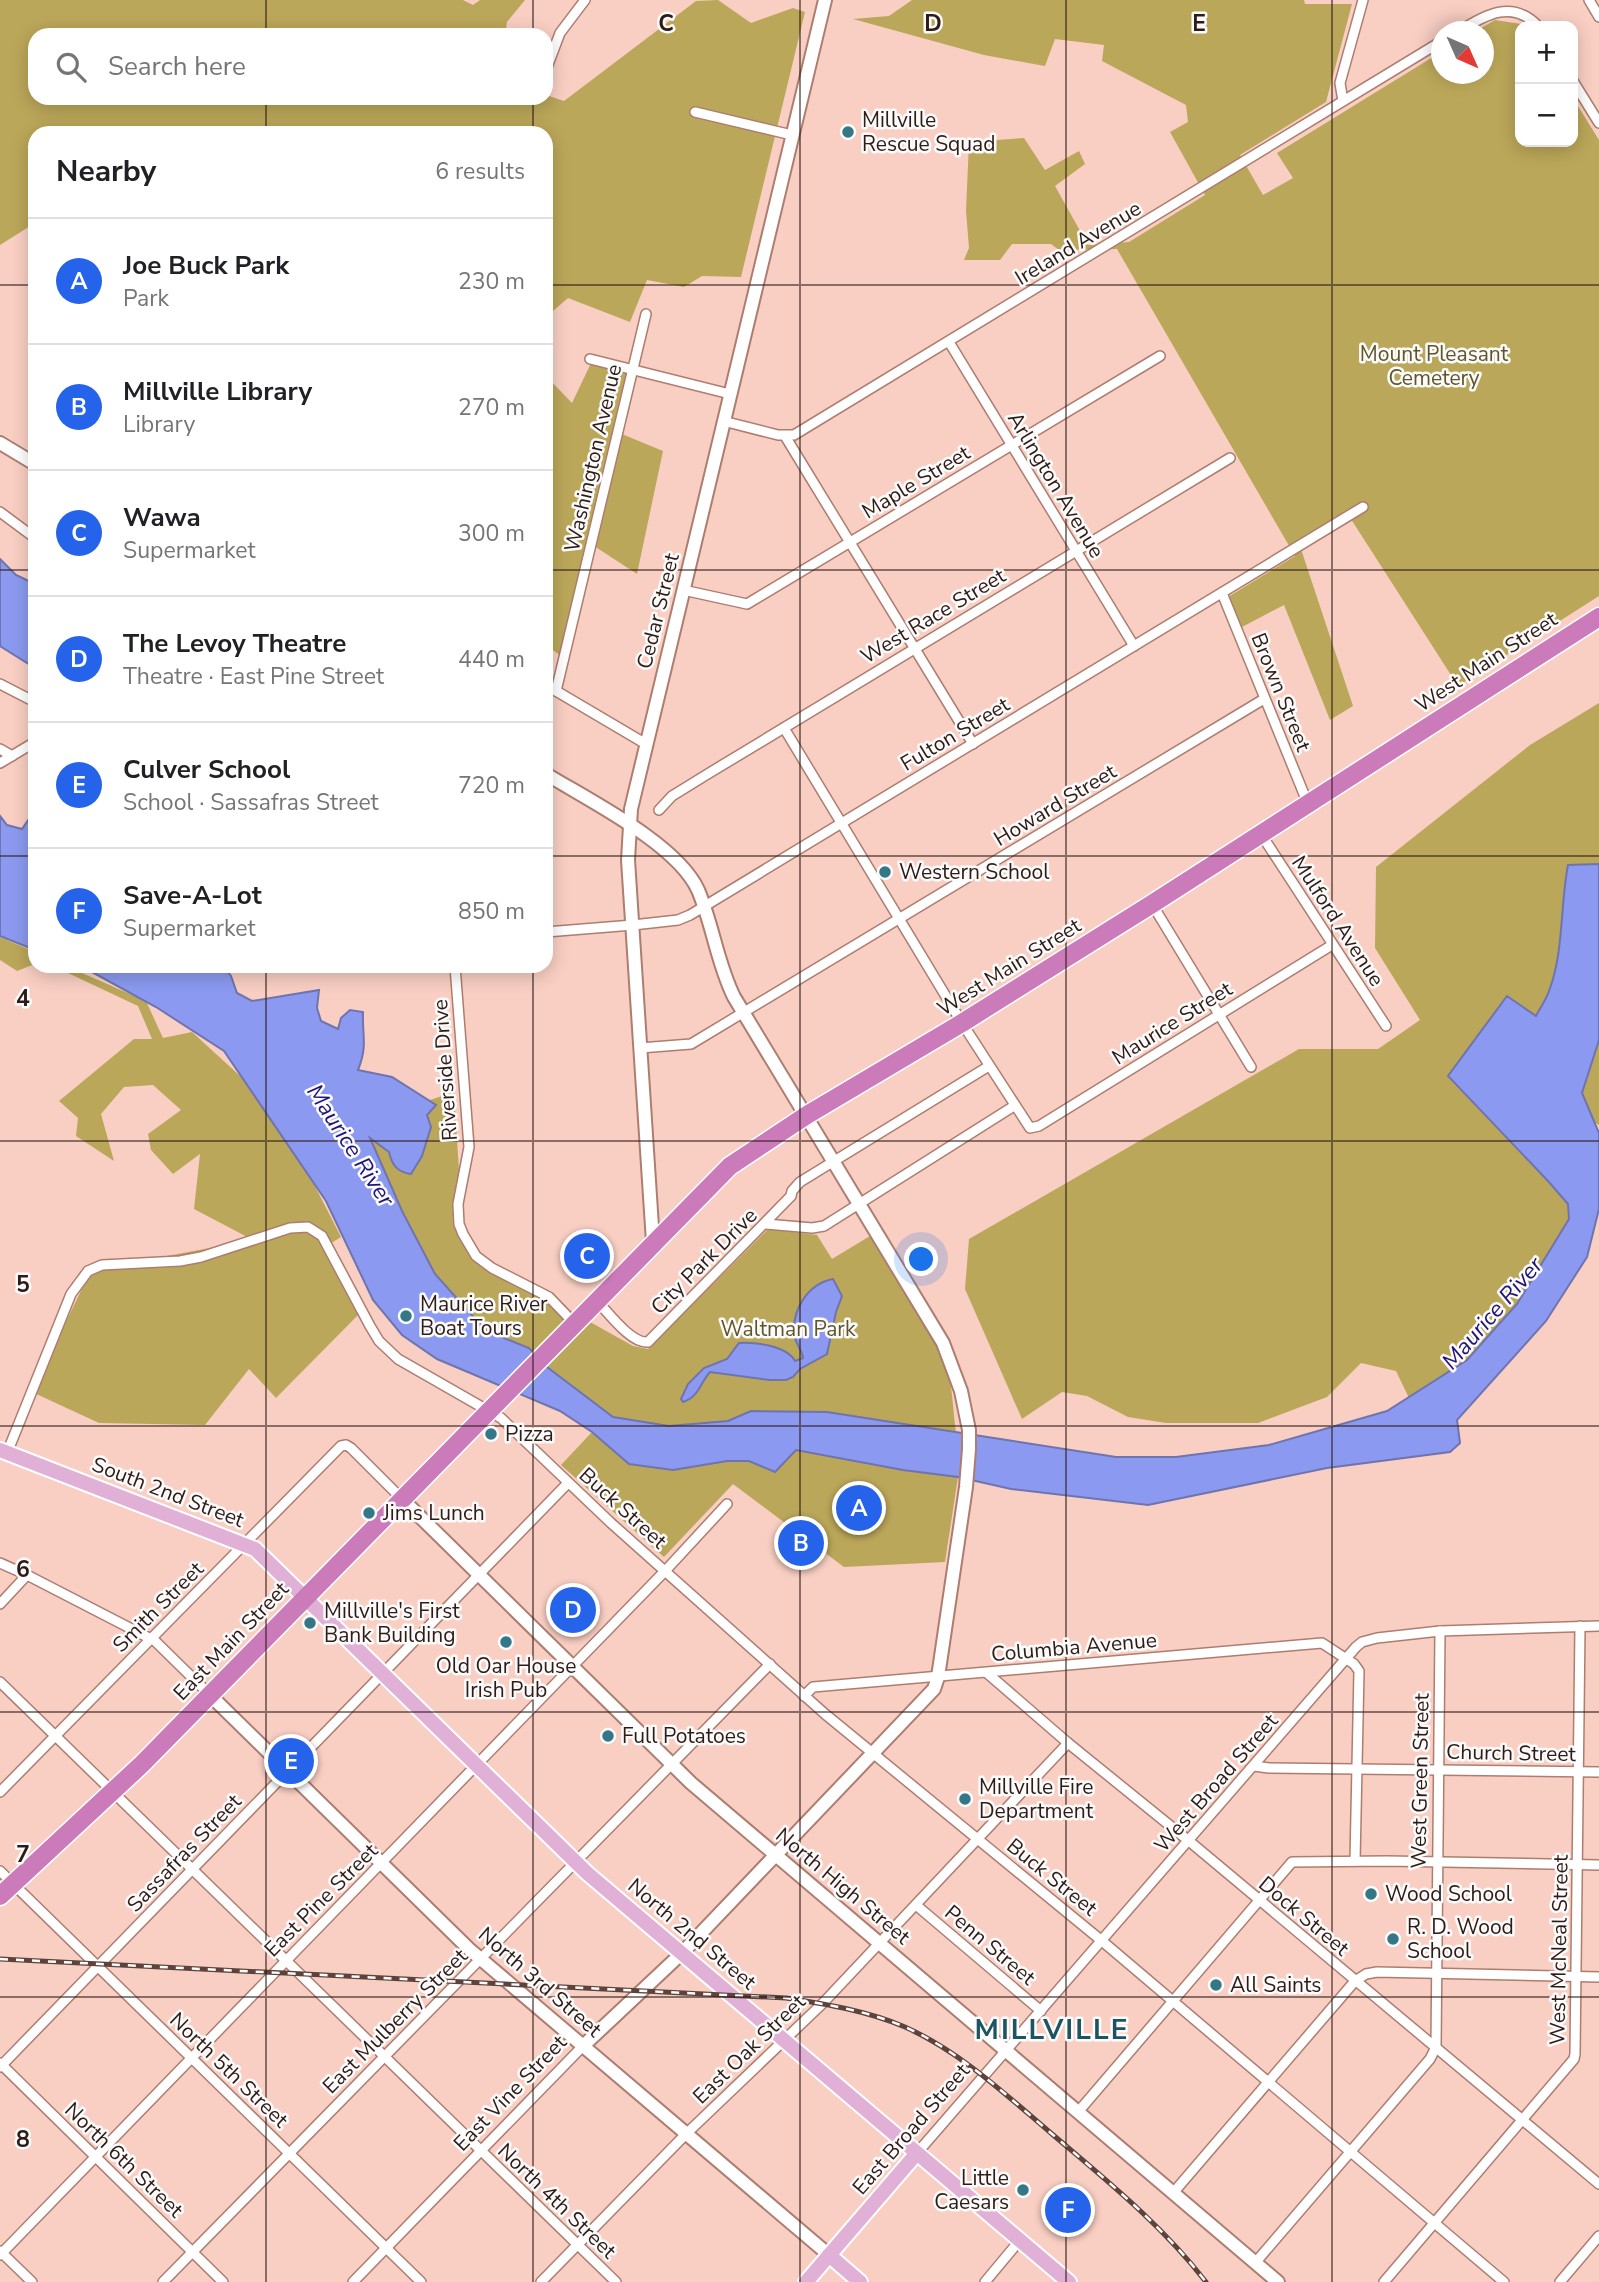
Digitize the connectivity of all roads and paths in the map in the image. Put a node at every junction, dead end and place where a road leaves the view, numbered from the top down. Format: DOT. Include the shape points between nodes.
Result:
graph roads {
  1 [pos="585,0"];
  2 [pos="825,0"];
  3 [pos="1363,0"];
  4 [pos="1589,0"];
  5 [pos="1599,17"];
  6 [pos="1476,21"];
  7 [pos="1534,21"];
  8 [pos="1431,47"];
  9 [pos="553,52"];
  10 [pos="1575,84"];
  11 [pos="1343,101"];
  12 [pos="695,112"];
  13 [pos="1598,120"];
  14 [pos="792,135"];
  15 [pos="646,314"];
  16 [pos="949,342"];
  17 [pos="1160,356"];
  18 [pos="590,359"];
  19 [pos="632,370"];
  20 [pos="730,394"];
  21 [pos="723,421"];
  22 [pos="785,436"];
  23 [pos="0,443"];
  24 [pos="1012,445"];
  25 [pos="1230,458"];
  26 [pos="28,460"];
  27 [pos="1363,508"];
  28 [pos="0,512"];
  29 [pos="28,533"];
  30 [pos="851,542"];
  31 [pos="1076,550"];
  32 [pos="683,590"];
  33 [pos="1222,593"];
  34 [pos="1599,617"];
  35 [pos="1134,646"];
  36 [pos="915,648"];
  37 [pos="0,684"];
  38 [pos="553,689"];
  39 [pos="556,691"];
  40 [pos="28,698"];
  41 [pos="1264,699"];
  42 [pos="784,728"];
  43 [pos="646,744"];
  44 [pos="973,744"];
  45 [pos="28,746"];
  46 [pos="0,749"];
  47 [pos="12,756"];
  48 [pos="0,763"];
  49 [pos="553,778"];
  50 [pos="1308,804"];
  51 [pos="659,810"];
  52 [pos="842,823"];
  53 [pos="629,825"];
  54 [pos="1261,834"];
  55 [pos="1152,904"];
  56 [pos="705,907"];
  57 [pos="900,919"];
  58 [pos="633,925"];
  59 [pos="553,931"];
  60 [pos="1332,945"];
  61 [pos="456,973"];
  62 [pos="743,1012"];
  63 [pos="1220,1014"];
  64 [pos="962,1023"];
  65 [pos="1386,1026"];
  66 [pos="640,1048"];
  67 [pos="989,1066"];
  68 [pos="1251,1067"];
  69 [pos="1014,1106"];
  70 [pos="807,1115"];
  71 [pos="834,1160"];
  72 [pos="860,1202"];
  73 [pos="766,1224"];
  74 [pos="653,1242"];
  75 [pos="596,1300"];
  76 [pos="574,1323"];
  77 [pos="494,1405"];
  78 [pos="4,1451"];
  79 [pos="568,1483"];
  80 [pos="402,1499"];
  81 [pos="727,1504"];
  82 [pos="244,1544"];
  83 [pos="0,1563"];
  84 [pos="666,1570"];
  85 [pos="27,1574"];
  86 [pos="479,1575"];
  87 [pos="305,1597"];
  88 [pos="0,1604"];
  89 [pos="1580,1626"];
  90 [pos="1599,1626"];
  91 [pos="1440,1631"];
  92 [pos="151,1639"];
  93 [pos="1346,1659"];
  94 [pos="770,1664"];
  95 [pos="572,1667"];
  96 [pos="383,1673"];
  97 [pos="987,1673"];
  98 [pos="938,1677"];
  99 [pos="0,1682"];
  100 [pos="210,1695"];
  101 [pos="804,1696"];
  102 [pos="55,1736"];
  103 [pos="1068,1743"];
  104 [pos="872,1753"];
  105 [pos="477,1765"];
  106 [pos="671,1765"];
  107 [pos="1254,1766"];
  108 [pos="1356,1769"];
  109 [pos="1438,1770"];
  110 [pos="288,1771"];
  111 [pos="1579,1772"];
  112 [pos="1599,1772"];
  113 [pos="0,1792"];
  114 [pos="113,1793"];
  115 [pos="978,1839"];
  116 [pos="1189,1841"];
  117 [pos="776,1855"];
  118 [pos="1355,1861"];
  119 [pos="576,1862"];
  120 [pos="1436,1862"];
  121 [pos="381,1863"];
  122 [pos="1579,1865"];
  123 [pos="1599,1865"];
  124 [pos="192,1869"];
  125 [pos="0,1871"];
  126 [pos="7,1890"];
  127 [pos="1258,1901"];
  128 [pos="916,1905"];
  129 [pos="1102,1941"];
  130 [pos="879,1943"];
  131 [pos="682,1953"];
  132 [pos="480,1959"];
  133 [pos="286,1960"];
  134 [pos="98,1966"];
  135 [pos="1435,1973"];
  136 [pos="1576,1976"];
  137 [pos="1599,1977"];
  138 [pos="1355,1981"];
  139 [pos="1173,2002"];
  140 [pos="1041,2011"];
  141 [pos="785,2041"];
  142 [pos="583,2046"];
  143 [pos="1436,2047"];
  144 [pos="1007,2050"];
  145 [pos="384,2056"];
  146 [pos="191,2058"];
  147 [pos="1,2065"];
  148 [pos="1269,2082"];
  149 [pos="1078,2112"];
  150 [pos="1523,2119"];
  151 [pos="686,2134"];
  152 [pos="481,2151"];
  153 [pos="1351,2152"];
  154 [pos="289,2153"];
  155 [pos="917,2153"];
  156 [pos="96,2156"];
  157 [pos="1599,2184"];
  158 [pos="1173,2193"];
  159 [pos="1435,2223"];
  160 [pos="1599,2236"];
  161 [pos="1020,2240"];
  162 [pos="578,2245"];
  163 [pos="386,2248"];
  164 [pos="192,2252"];
  165 [pos="1,2253"];
  166 [pos="829,2255"];
  167 [pos="1255,2263"];
  168 [pos="32,2282"];
  169 [pos="163,2282"];
  170 [pos="223,2282"];
  171 [pos="353,2282"];
  172 [pos="421,2282"];
  173 [pos="541,2282"];
  174 [pos="616,2282"];
  175 [pos="806,2282"];
  176 [pos="860,2282"];
  177 [pos="985,2282"];
  178 [pos="1069,2282"];
  179 [pos="1278,2282"];
  180 [pos="1384,2282"];
  181 [pos="1504,2282"];
  182 [pos="1560,2282"];
  1 -- 9 [label="street" via="560,33"];
  2 -- 14 [label="main road, Cedar Street"];
  3 -- 11 [label="street" via="1340,83"];
  4 -- 5 [label="street"];
  6 -- 7 [label="street" via="1498,8 1519,6"];
  8 -- 11 [label="street, Ireland Avenue"];
  10 -- 13 [label="street"];
  11 -- 16 [label="street, Ireland Avenue"];
  12 -- 14 [label="street"];
  14 -- 20 [label="main road, Cedar Street"];
  15 -- 19 [label="street, Washington Avenue"];
  16 -- 22 [label="street, Ireland Avenue" via="802,431"];
  16 -- 24 [label="street, Arlington Avenue"];
  17 -- 24 [label="street, Maple Street"];
  18 -- 19 [label="street"];
  19 -- 20 [label="street"];
  19 -- 39 [label="street, Washington Avenue"];
  20 -- 21 [label="main road, Cedar Street"];
  21 -- 22 [label="street"];
  21 -- 32 [label="main road, Cedar Street"];
  22 -- 30 [label="street"];
  23 -- 26 [label="main road"];
  24 -- 30 [label="street, Maple Street"];
  24 -- 31 [label="street, Arlington Avenue"];
  25 -- 31 [label="street, West Race Street"];
  27 -- 33 [label="street, Fulton Street"];
  28 -- 29 [label="street"];
  30 -- 32 [label="street, Maple Street" via="747,604"];
  30 -- 36 [label="street"];
  31 -- 35 [label="street, Arlington Avenue"];
  31 -- 36 [label="street, West Race Street"];
  32 -- 43 [label="main road, Cedar Street"];
  33 -- 35 [label="street, Fulton Street"];
  33 -- 41 [label="street, Brown Street"];
  34 -- 50 [label="highway, West Main Street"];
  35 -- 44 [label="street, Fulton Street"];
  36 -- 42 [label="street, West Race Street"];
  36 -- 44 [label="street"];
  37 -- 40 [label="street"];
  38 -- 39 [label="street"];
  39 -- 43 [label="street"];
  41 -- 50 [label="street, Brown Street"];
  41 -- 57 [label="street, Howard Street"];
  42 -- 51 [label="street, West Race Street" via="672,796"];
  42 -- 52 [label="street"];
  43 -- 53 [label="main road, Cedar Street"];
  44 -- 52 [label="street, Fulton Street"];
  45 -- 47 [label="street"];
  46 -- 47 [label="street"];
  47 -- 48 [label="street"];
  49 -- 53 [label="main road"];
  50 -- 54 [label="highway, West Main Street"];
  52 -- 56 [label="street, Fulton Street"];
  52 -- 57 [label="street"];
  53 -- 56 [label="main road" via="683,867"];
  53 -- 58 [label="main road, Cedar Street"];
  54 -- 55 [label="highway, West Main Street"];
  54 -- 60 [label="street, Mulford Avenue"];
  55 -- 63 [label="street"];
  55 -- 64 [label="highway, West Main Street"];
  56 -- 58 [label="street, Fulton Street" via="684,919"];
  56 -- 62 [label="main road" via="722,970"];
  57 -- 62 [label="street, Howard Street"];
  57 -- 64 [label="street"];
  58 -- 59 [label="street, Fulton Street"];
  58 -- 66 [label="main road, Cedar Street"];
  60 -- 63 [label="street, Maurice Street"];
  60 -- 65 [label="street, Mulford Avenue"];
  61 -- 76 [label="street, Riverside Drive" via="468,1128 458,1204 463,1234 476,1256 550,1297"];
  62 -- 66 [label="street, Howard Street" via="691,1044"];
  62 -- 70 [label="main road"];
  63 -- 68 [label="street"];
  63 -- 69 [label="street, Maurice Street" via="1040,1126 1030,1129"];
  64 -- 67 [label="street"];
  64 -- 70 [label="highway, West Main Street"];
  66 -- 74 [label="main road, Cedar Street"];
  67 -- 69 [label="street"];
  67 -- 71 [label="street"];
  69 -- 72 [label="street"];
  70 -- 71 [label="main road"];
  70 -- 74 [label="highway, West Main Street" via="730,1166"];
  71 -- 72 [label="main road"];
  71 -- 73 [label="street, City Park Drive" via="800,1182"];
  72 -- 73 [label="street" via="818,1228"];
  72 -- 98 [label="main road" via="943,1343 961,1391 969,1430 966,1487"];
  73 -- 75 [label="street, City Park Drive" via="648,1342 631,1336"];
  74 -- 75 [label="highway, West Main Street"];
  75 -- 76 [label="highway, West Main Street"];
  76 -- 77 [label="highway, West Main Street"];
  77 -- 78 [label="street, Buck Street" via="407,1365 385,1348 322,1236 300,1226 201,1257 110,1263 88,1271 71,1294"];
  77 -- 79 [label="street, Buck Street" via="501,1418"];
  77 -- 80 [label="highway, East Main Street"];
  78 -- 82 [label="main road, South 2nd Street"];
  79 -- 84 [label="street, Buck Street"];
  79 -- 86 [label="street, Sassafras Street"];
  80 -- 82 [label="street, Smith Street" via="351,1448 341,1446"];
  80 -- 86 [label="main road, North High Street"];
  80 -- 87 [label="highway, East Main Street"];
  81 -- 84 [label="street, East Pine Street"];
  82 -- 87 [label="main road, South 2nd Street" via="268,1560"];
  82 -- 92 [label="street, Smith Street"];
  83 -- 85 [label="street"];
  84 -- 94 [label="street, Buck Street"];
  84 -- 95 [label="street, East Pine Street"];
  85 -- 88 [label="street"];
  85 -- 92 [label="street"];
  86 -- 95 [label="main road, North High Street"];
  86 -- 96 [label="street, Sassafras Street"];
  87 -- 96 [label="main road, North 2nd Street"];
  87 -- 100 [label="highway, East Main Street"];
  89 -- 90 [label="street"];
  89 -- 91 [label="street"];
  89 -- 111 [label="street, West McNeal Street"];
  91 -- 93 [label="street, West Broad Street" via="1369,1639"];
  91 -- 109 [label="street, West Green Street"];
  92 -- 100 [label="street"];
  92 -- 102 [label="street, Smith Street"];
  93 -- 97 [label="street, Columbia Avenue" via="1324,1643 1306,1643"];
  93 -- 107 [label="street, West Broad Street"];
  93 -- 108 [label="street" via="1357,1667 1359,1676"];
  94 -- 101 [label="street, Buck Street"];
  94 -- 106 [label="street, East Mulberry Street"];
  95 -- 105 [label="street, East Pine Street"];
  95 -- 106 [label="main road, North High Street"];
  96 -- 105 [label="main road, North 2nd Street"];
  96 -- 110 [label="street, Sassafras Street"];
  97 -- 98 [label="street, Columbia Avenue"];
  97 -- 103 [label="street, Dock Street"];
  98 -- 101 [label="street, Columbia Avenue" via="813,1687"];
  98 -- 104 [label="main road, East Vine Street" via="934,1689"];
  99 -- 102 [label="street, North 4th Street"];
  100 -- 110 [label="main road, North 3rd Street"];
  100 -- 114 [label="highway, East Main Street"];
  101 -- 104 [label="street, Buck Street"];
  102 -- 113 [label="street, Smith Street"];
  102 -- 114 [label="street, North 4th Street"];
  103 -- 115 [label="street, East Oak Street"];
  103 -- 116 [label="street, Dock Street"];
  104 -- 115 [label="street, Buck Street"];
  104 -- 117 [label="main road, East Vine Street"];
  105 -- 119 [label="main road, North 2nd Street"];
  105 -- 121 [label="street, East Pine Street"];
  106 -- 117 [label="main road, North High Street"];
  106 -- 119 [label="street, East Mulberry Street"];
  107 -- 108 [label="street, Church Street"];
  107 -- 116 [label="street, West Broad Street"];
  108 -- 109 [label="street, Church Street"];
  108 -- 118 [label="street"];
  109 -- 111 [label="street, Church Street"];
  109 -- 120 [label="street, West Green Street"];
  110 -- 121 [label="main road, North 3rd Street"];
  110 -- 124 [label="street, Sassafras Street"];
  111 -- 112 [label="street, Church Street"];
  111 -- 122 [label="street, West McNeal Street"];
  114 -- 124 [label="street, North 4th Street"];
  114 -- 126 [label="highway, East Main Street"];
  115 -- 128 [label="street, East Oak Street"];
  115 -- 129 [label="street, Buck Street"];
  116 -- 127 [label="street, Dock Street"];
  116 -- 129 [label="street, West Broad Street"];
  117 -- 130 [label="main road, North High Street"];
  117 -- 131 [label="main road, East Vine Street"];
  118 -- 120 [label="street"];
  118 -- 127 [label="street" via="1297,1861 1288,1865"];
  119 -- 131 [label="main road, North 2nd Street"];
  119 -- 132 [label="street, East Mulberry Street"];
  120 -- 122 [label="street"];
  120 -- 135 [label="street, West Green Street"];
  121 -- 132 [label="main road, North 3rd Street"];
  121 -- 133 [label="street, East Pine Street"];
  122 -- 123 [label="street"];
  122 -- 136 [label="street, West McNeal Street"];
  124 -- 133 [label="street, North 4th Street"];
  124 -- 134 [label="street, Sassafras Street"];
  125 -- 126 [label="street, North 5th Street"];
  126 -- 134 [label="street, North 5th Street"];
  127 -- 138 [label="street, Dock Street"];
  127 -- 139 [label="street"];
  128 -- 130 [label="street, East Oak Street"];
  128 -- 140 [label="street, Penn Street"];
  129 -- 139 [label="street, Buck Street"];
  129 -- 140 [label="street, East Broad Street"];
  130 -- 141 [label="street, East Oak Street"];
  130 -- 144 [label="main road, North High Street"];
  131 -- 141 [label="main road, North 2nd Street"];
  131 -- 142 [label="main road, East Vine Street"];
  132 -- 142 [label="main road, North 3rd Street"];
  132 -- 145 [label="street, East Mulberry Street"];
  133 -- 145 [label="street, North 4th Street"];
  133 -- 146 [label="street, East Pine Street"];
  134 -- 146 [label="street, North 5th Street"];
  134 -- 147 [label="street, Sassafras Street"];
  135 -- 136 [label="street"];
  135 -- 138 [label="street" via="1377,1972"];
  135 -- 143 [label="street, West Green Street"];
  136 -- 137 [label="street"];
  136 -- 150 [label="street, West McNeal Street" via="1574,2059"];
  138 -- 143 [label="street, Dock Street"];
  138 -- 148 [label="street"];
  139 -- 148 [label="street, Buck Street"];
  139 -- 149 [label="street"];
  140 -- 144 [label="street, East Broad Street"];
  141 -- 151 [label="street, East Oak Street"];
  141 -- 155 [label="main road, North 2nd Street"];
  142 -- 151 [label="main road, North 3rd Street"];
  142 -- 152 [label="street, East Vine Street"];
  143 -- 150 [label="street, Dock Street"];
  143 -- 153 [label="street" via="1430,2060"];
  144 -- 149 [label="main road, North High Street"];
  144 -- 155 [label="street, East Broad Street"];
  145 -- 152 [label="street, North 4th Street"];
  145 -- 154 [label="street, East Mulberry Street"];
  146 -- 154 [label="street, North 5th Street"];
  146 -- 156 [label="street, East Pine Street"];
  147 -- 156 [label="street, North 6th Street"];
  148 -- 153 [label="street, Buck Street"];
  148 -- 158 [label="street"];
  149 -- 158 [label="main road, North High Street"];
  150 -- 157 [label="street, Dock Street"];
  150 -- 159 [label="street, West McNeal Street"];
  151 -- 162 [label="street, East Oak Street"];
  151 -- 166 [label="main road, North 3rd Street"];
  152 -- 162 [label="street, North 4th Street"];
  152 -- 163 [label="street, East Vine Street"];
  153 -- 159 [label="street, Buck Street"];
  153 -- 167 [label="street"];
  154 -- 163 [label="street, North 5th Street"];
  154 -- 164 [label="street, East Mulberry Street"];
  155 -- 161 [label="main road, North 2nd Street"];
  155 -- 166 [label="main road, East Broad Street"];
  156 -- 164 [label="street, North 6th Street"];
  156 -- 165 [label="street, East Pine Street"];
  158 -- 167 [label="main road, North High Street"];
  159 -- 180 [label="street, West McNeal Street"];
  159 -- 181 [label="street, Buck Street"];
  160 -- 182 [label="street"];
  161 -- 177 [label="street"];
  161 -- 178 [label="main road, North 2nd Street"];
  162 -- 173 [label="street, East Oak Street"];
  162 -- 174 [label="street, North 4th Street"];
  163 -- 171 [label="street, East Vine Street"];
  163 -- 172 [label="street, North 5th Street"];
  164 -- 169 [label="street, East Mulberry Street"];
  164 -- 170 [label="street, North 6th Street"];
  165 -- 168 [label="street"];
  166 -- 175 [label="main road, East Broad Street"];
  166 -- 176 [label="main road, North 3rd Street"];
  167 -- 179 [label="main road, North High Street"];
}
